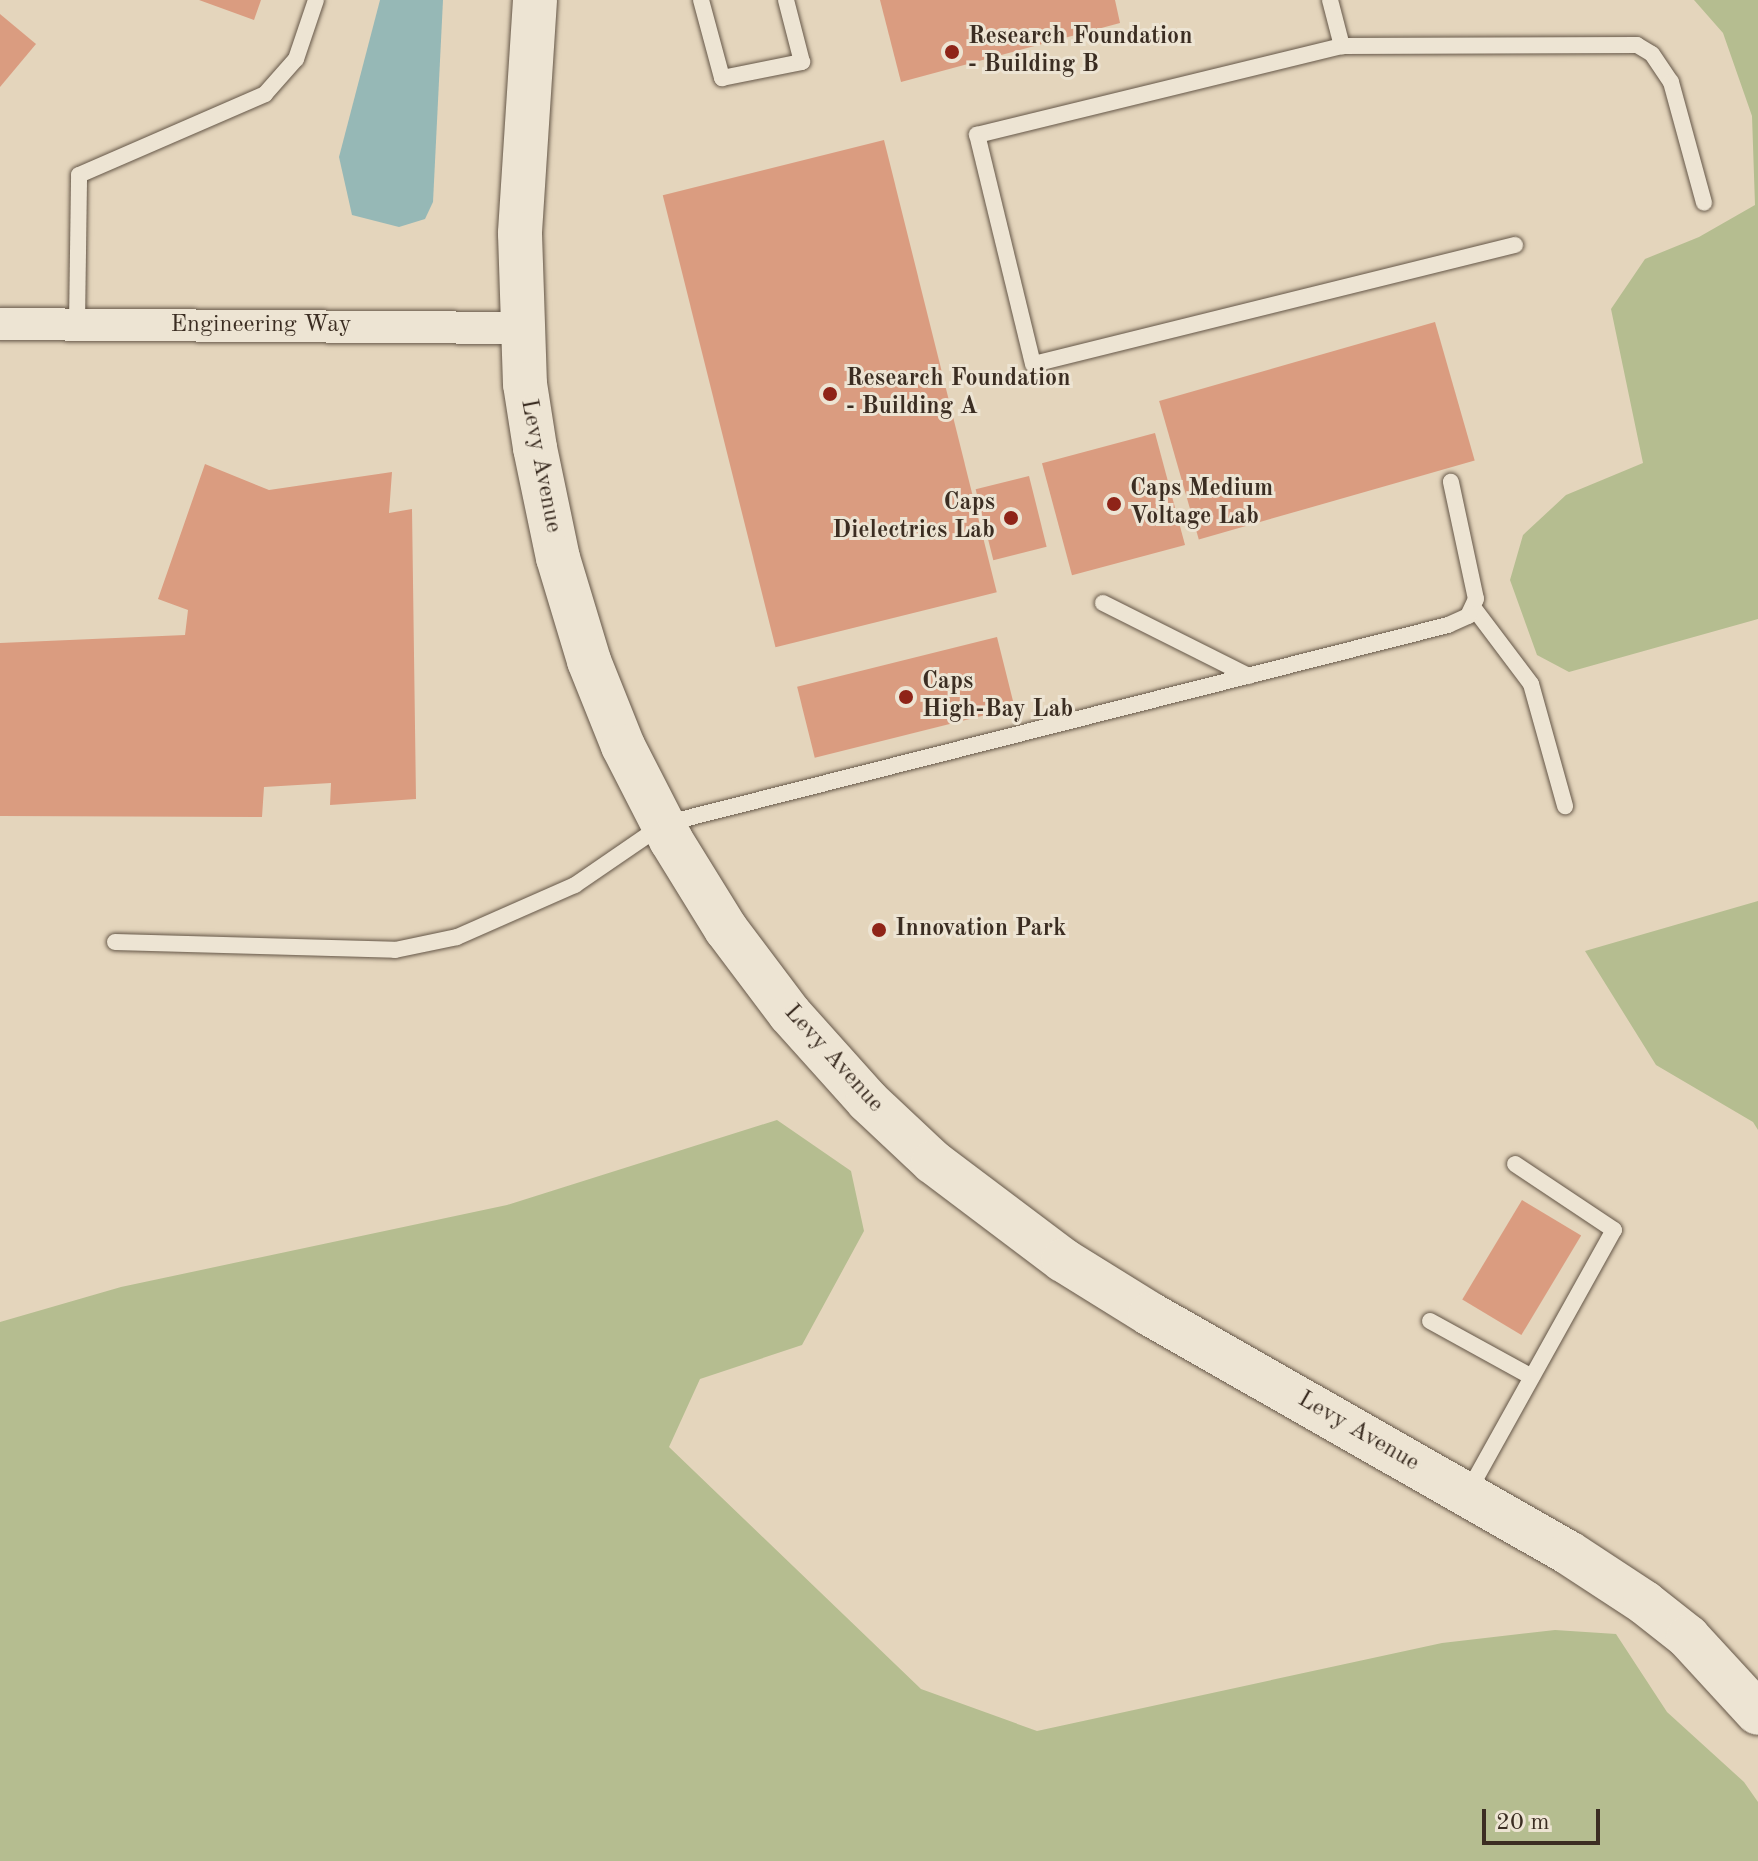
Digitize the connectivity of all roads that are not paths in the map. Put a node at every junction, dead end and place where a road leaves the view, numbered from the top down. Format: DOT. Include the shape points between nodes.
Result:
graph roads {
  1 [pos="316,0"];
  2 [pos="535,0"];
  3 [pos="701,0"];
  4 [pos="786,0"];
  5 [pos="1330,0"];
  6 [pos="1342,46"];
  7 [pos="1704,203"];
  8 [pos="1515,245"];
  9 [pos="0,324"];
  10 [pos="77,324"];
  11 [pos="522,328"];
  12 [pos="1451,482"];
  13 [pos="1103,603"];
  14 [pos="1473,607"];
  15 [pos="1249,676"];
  16 [pos="1565,806"];
  17 [pos="664,824"];
  18 [pos="115,942"];
  19 [pos="1515,1164"];
  20 [pos="1430,1321"];
  21 [pos="1532,1377"];
  22 [pos="1467,1494"];
  23 [pos="1758,1713"];
  1 -- 10 [label="lane" via="296,59 265,94 79,175"];
  2 -- 11 [label="street, Levy Avenue" via="520,234"];
  3 -- 4 [label="lane" via="722,78 802,62"];
  5 -- 6 [label="lane"];
  6 -- 7 [label="lane" via="1637,45 1652,54 1671,82"];
  6 -- 8 [label="lane" via="977,135 1033,364"];
  9 -- 10 [label="street, Engineering Way"];
  10 -- 11 [label="street, Engineering Way"];
  11 -- 17 [label="street, Levy Avenue" via="535,448 558,558 589,661"];
  12 -- 14 [label="lane" via="1476,582"];
  13 -- 15 [label="lane"];
  14 -- 15 [label="lane" via="1468,616 1448,625"];
  14 -- 16 [label="lane" via="1531,684"];
  15 -- 17 [label="lane"];
  17 -- 18 [label="lane" via="575,885 457,937 395,950"];
  17 -- 22 [label="street, Levy Avenue" via="726,929 790,1014 868,1101 933,1162 1063,1260"];
  19 -- 21 [label="lane" via="1614,1230"];
  20 -- 21 [label="lane"];
  21 -- 22 [label="lane"];
  22 -- 23 [label="street, Levy Avenue" via="1645,1603 1688,1637"];
}
